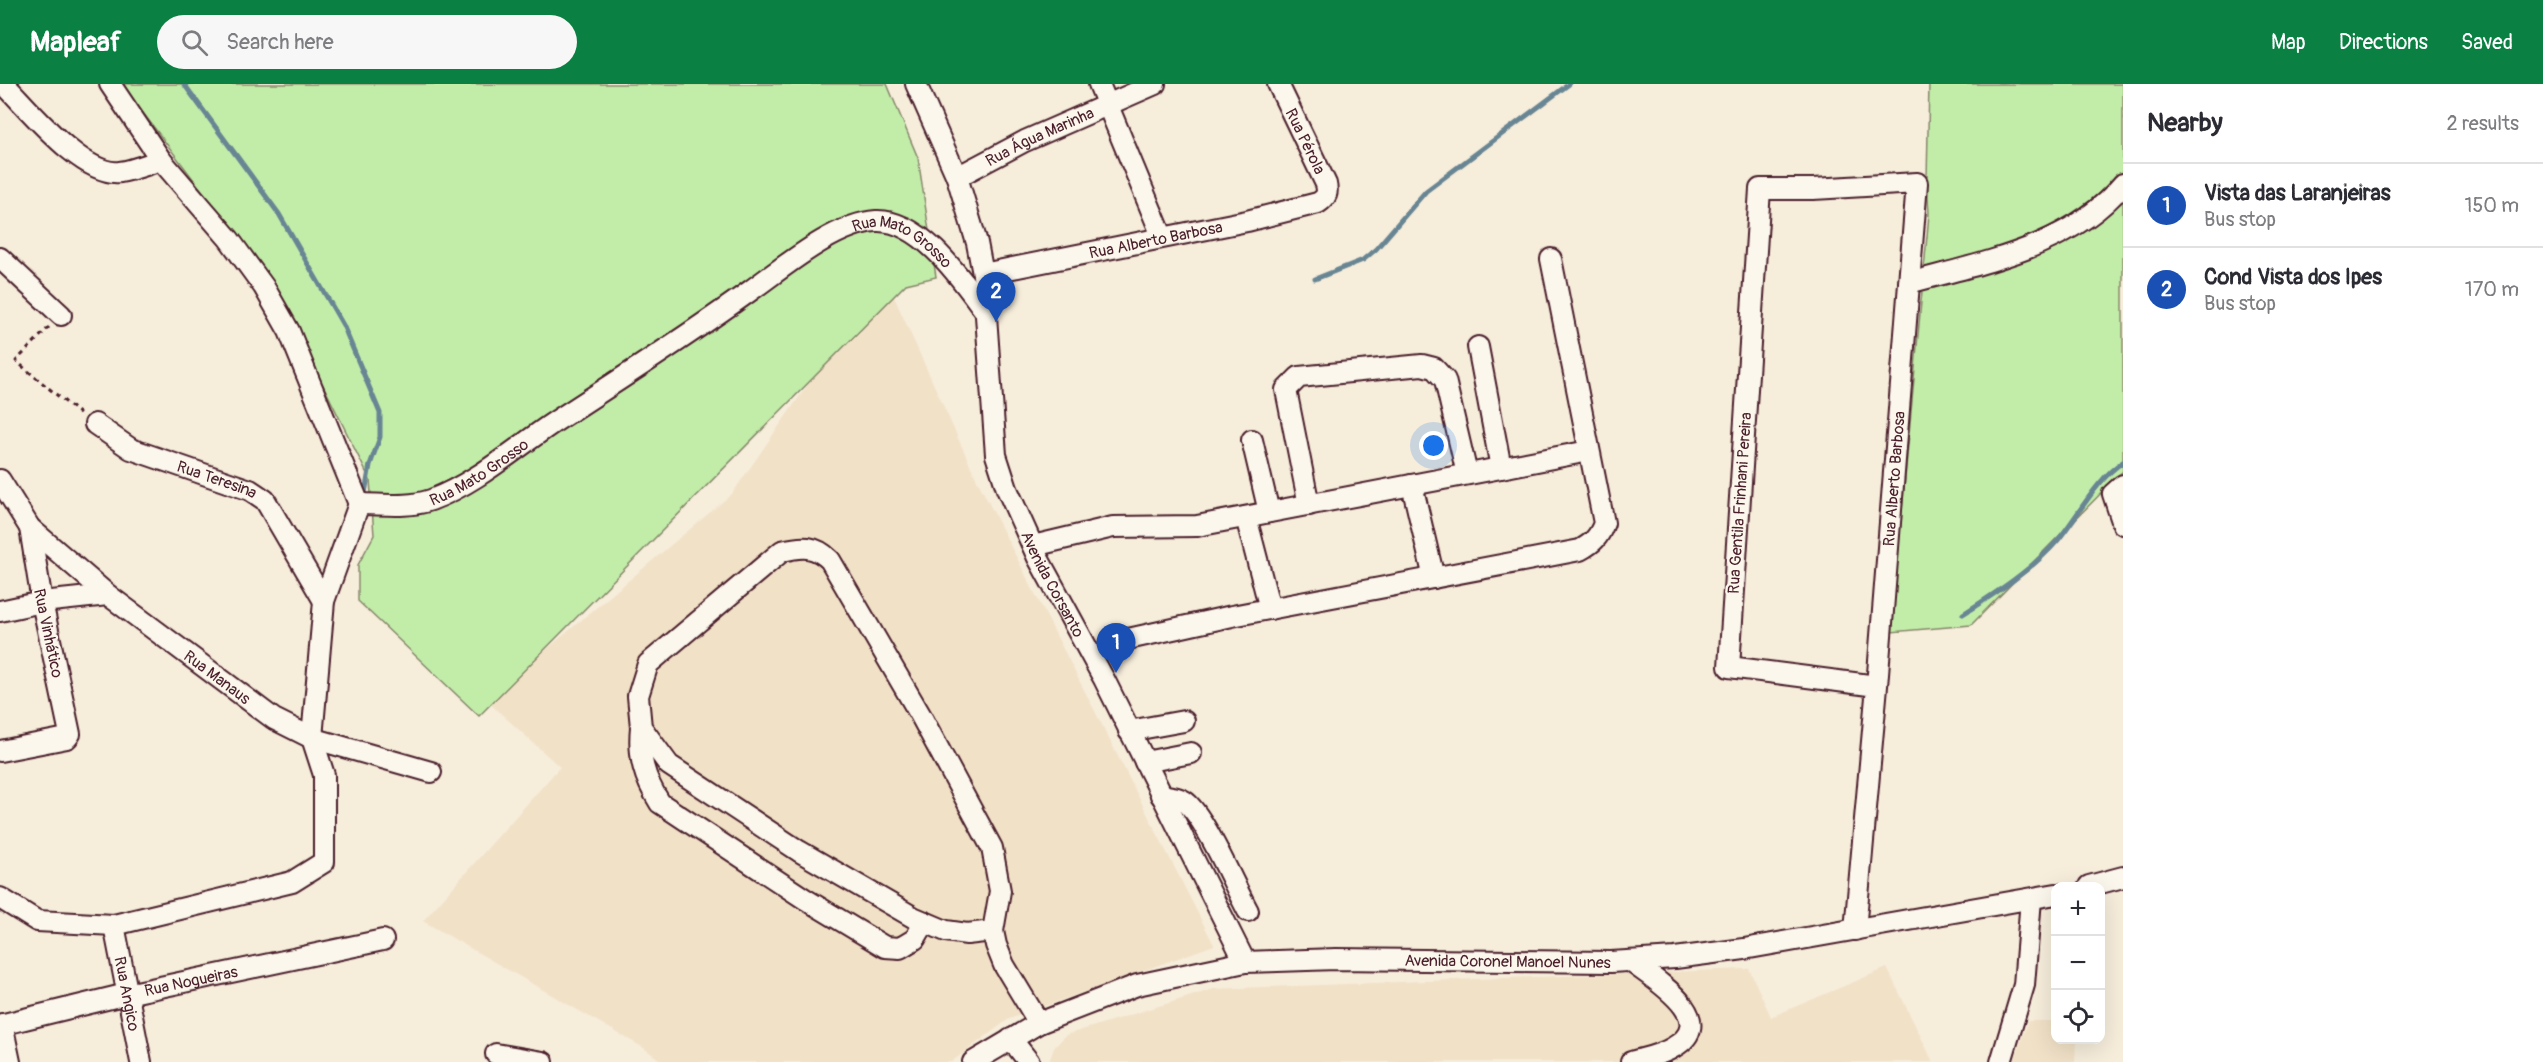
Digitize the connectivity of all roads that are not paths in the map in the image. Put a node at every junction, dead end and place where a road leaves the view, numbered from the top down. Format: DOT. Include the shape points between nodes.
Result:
graph roads {
  1 [pos="4,84"];
  2 [pos="110,84"];
  3 [pos="916,84"];
  4 [pos="1099,84"];
  5 [pos="1155,84"];
  6 [pos="1278,84"];
  7 [pos="1107,104"];
  8 [pos="161,160"];
  9 [pos="957,177"];
  10 [pos="2123,184"];
  11 [pos="1760,189"];
  12 [pos="1325,199"];
  13 [pos="1162,236"];
  14 [pos="0,258"];
  15 [pos="1551,259"];
  16 [pos="983,274"];
  17 [pos="1909,283"];
  18 [pos="985,311"];
  19 [pos="61,315"];
  20 [pos="1478,347"];
  21 [pos="95,424"];
  22 [pos="1252,440"];
  23 [pos="1589,451"];
  24 [pos="1500,468"];
  25 [pos="1467,474"];
  26 [pos="0,480"];
  27 [pos="1412,485"];
  28 [pos="2118,490"];
  29 [pos="359,504"];
  30 [pos="1309,505"];
  31 [pos="1269,512"];
  32 [pos="1246,517"];
  33 [pos="2123,524"];
  34 [pos="30,528"];
  35 [pos="1033,546"];
  36 [pos="1434,578"];
  37 [pos="108,595"];
  38 [pos="324,601"];
  39 [pos="42,602"];
  40 [pos="1270,609"];
  41 [pos="0,611"];
  42 [pos="1119,641"];
  43 [pos="1878,686"];
  44 [pos="1184,721"];
  45 [pos="641,726"];
  46 [pos="1130,731"];
  47 [pos="312,738"];
  48 [pos="0,751"];
  49 [pos="1191,753"];
  50 [pos="1144,762"];
  51 [pos="431,772"];
  52 [pos="1161,795"];
  53 [pos="2123,877"];
  54 [pos="2105,882"];
  55 [pos="2051,895"];
  56 [pos="0,898"];
  57 [pos="2031,899"];
  58 [pos="1248,911"];
  59 [pos="925,922"];
  60 [pos="114,925"];
  61 [pos="1854,930"];
  62 [pos="993,931"];
  63 [pos="383,940"];
  64 [pos="1630,961"];
  65 [pos="1245,962"];
  66 [pos="127,994"];
  67 [pos="1039,1023"];
  68 [pos="1,1025"];
  69 [pos="1011,1039"];
  70 [pos="496,1054"];
  71 [pos="10,1062"];
  72 [pos="141,1062"];
  73 [pos="543,1062"];
  74 [pos="973,1062"];
  75 [pos="1029,1062"];
  76 [pos="1631,1062"];
  77 [pos="2001,1062"];
  1 -- 8 [label="street" via="86,162 119,172"];
  2 -- 8 [label="street"];
  3 -- 9 [label="street, Avenida Corsanto"];
  4 -- 7 [label="street"];
  5 -- 7 [label="street, Rua Água Marinha"];
  6 -- 12 [label="street, Rua Pérola" via="1326,183"];
  7 -- 9 [label="street, Rua Água Marinha"];
  7 -- 13 [label="street"];
  8 -- 29 [label="street" via="229,239 269,296 289,331"];
  9 -- 16 [label="street, Avenida Corsanto"];
  10 -- 17 [label="street" via="2083,223 2045,243"];
  11 -- 17 [label="street, Rua Alberto Barbosa" via="1917,183"];
  11 -- 43 [label="street, Rua Gentila Frinhani Pereira" via="1729,667"];
  12 -- 13 [label="street, Rua Alberto Barbosa" via="1247,221"];
  13 -- 16 [label="street, Rua Alberto Barbosa"];
  14 -- 19 [label="street"];
  15 -- 23 [label="street"];
  16 -- 18 [label="street, Avenida Corsanto"];
  17 -- 43 [label="street, Rua Alberto Barbosa"];
  18 -- 29 [label="street, Rua Mato Grosso" via="956,271 933,247 908,230 878,221 848,228 801,255 677,344 479,474 431,500 403,506"];
  18 -- 35 [label="street, Avenida Corsanto" via="996,455"];
  20 -- 24 [label="street"];
  21 -- 38 [label="street, Rua Teresina" via="131,448 250,490 265,500"];
  22 -- 31 [label="street"];
  23 -- 24 [label="street"];
  23 -- 36 [label="street" via="1604,523 1592,544 1580,550"];
  24 -- 25 [label="street"];
  25 -- 27 [label="street"];
  25 -- 30 [label="street" via="1445,380 1434,368 1422,365 1299,377 1286,390"];
  26 -- 34 [label="street"];
  27 -- 30 [label="street"];
  27 -- 36 [label="street"];
  28 -- 33 [label="street"];
  29 -- 38 [label="street"];
  30 -- 31 [label="street"];
  31 -- 32 [label="street"];
  32 -- 35 [label="street" via="1197,526 1113,527"];
  32 -- 40 [label="street"];
  34 -- 37 [label="street, Rua Manaus"];
  34 -- 39 [label="street, Rua Vinhático"];
  35 -- 46 [label="street, Avenida Corsanto"];
  36 -- 40 [label="street"];
  37 -- 39 [label="street"];
  37 -- 47 [label="street, Rua Manaus" via="274,719"];
  38 -- 47 [label="street"];
  39 -- 41 [label="street"];
  39 -- 48 [label="street, Rua Vinhático" via="69,737"];
  40 -- 42 [label="street"];
  43 -- 61 [label="street, Rua Alberto Barbosa"];
  44 -- 46 [label="street"];
  45 -- 59 [label="street" via="669,765 799,851"];
  45 -- 59 [label="street" via="639,747 646,782 660,803 885,947 900,948 915,939"];
  45 -- 62 [label="street" via="638,696 648,664 782,551 803,546 821,551 830,560 921,716 992,848 1000,891"];
  46 -- 50 [label="street, Avenida Corsanto"];
  47 -- 51 [label="street, Rua Manaus"];
  47 -- 60 [label="street" via="324,775 324,861 292,882"];
  49 -- 50 [label="street"];
  50 -- 52 [label="street, Avenida Corsanto"];
  52 -- 58 [label="street" via="1188,803"];
  52 -- 65 [label="street, Avenida Corsanto"];
  53 -- 54 [label="street"];
  55 -- 57 [label="street, Avenida Coronel Manoel Nunes"];
  56 -- 60 [label="street" via="37,921"];
  57 -- 61 [label="street, Avenida Coronel Manoel Nunes"];
  57 -- 77 [label="street" via="2024,985"];
  59 -- 62 [label="street" via="967,934"];
  60 -- 66 [label="street, Rua Angico"];
  61 -- 64 [label="street, Avenida Coronel Manoel Nunes" via="1744,949"];
  62 -- 67 [label="street" via="1004,965"];
  63 -- 66 [label="street, Rua Nogueiras"];
  64 -- 65 [label="street, Avenida Coronel Manoel Nunes"];
  64 -- 76 [label="street" via="1671,992 1686,1008 1690,1020 1689,1033 1682,1043"];
  65 -- 67 [label="street, Avenida Coronel Manoel Nunes" via="1137,985"];
  66 -- 68 [label="street, Rua Nogueiras"];
  66 -- 72 [label="street, Rua Angico"];
  67 -- 69 [label="street, Avenida Coronel Manoel Nunes"];
  68 -- 71 [label="street"];
  69 -- 74 [label="street, Avenida Coronel Manoel Nunes"];
  69 -- 75 [label="street"];
  70 -- 73 [label="street"];
}
